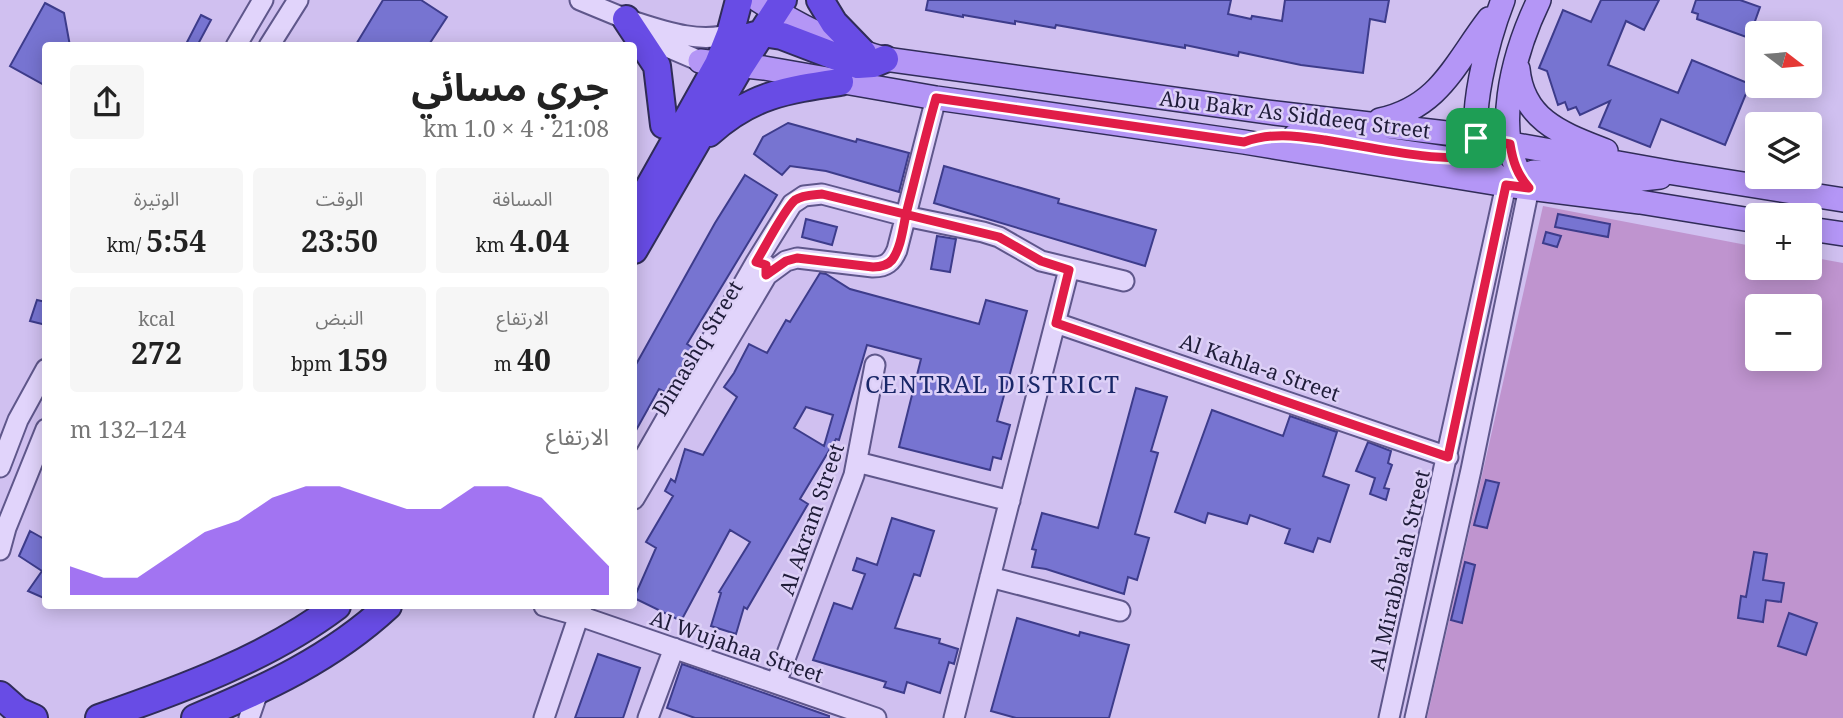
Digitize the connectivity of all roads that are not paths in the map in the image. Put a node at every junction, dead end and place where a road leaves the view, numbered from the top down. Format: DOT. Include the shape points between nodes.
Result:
graph roads {
  1 [pos="262,0"];
  2 [pos="298,0"];
  3 [pos="580,0"];
  4 [pos="737,0"];
  5 [pos="820,0"];
  6 [pos="1539,0"];
  7 [pos="1502,1"];
  8 [pos="626,19"];
  9 [pos="742,32"];
  10 [pos="238,42"];
  11 [pos="272,42"];
  12 [pos="874,56"];
  13 [pos="1517,59"];
  14 [pos="840,82"];
  15 [pos="936,98"];
  16 [pos="1370,123"];
  17 [pos="664,125"];
  18 [pos="1244,142"];
  19 [pos="697,143"];
  20 [pos="1510,144"];
  21 [pos="1478,147"];
  22 [pos="1645,167"];
  23 [pos="637,173"];
  24 [pos="1674,173"];
  25 [pos="1518,183"];
  26 [pos="1843,200"];
  27 [pos="905,216"];
  28 [pos="1745,219"];
  29 [pos="637,229"];
  30 [pos="1822,231"];
  31 [pos="1843,234"];
  32 [pos="637,244"];
  33 [pos="761,268"];
  34 [pos="1069,270"];
  35 [pos="1124,281"];
  36 [pos="1056,323"];
  37 [pos="875,365"];
  38 [pos="42,376"];
  39 [pos="42,439"];
  40 [pos="1448,457"];
  41 [pos="857,462"];
  42 [pos="0,467"];
  43 [pos="637,470"];
  44 [pos="637,494"];
  45 [pos="1010,501"];
  46 [pos="0,550"];
  47 [pos="990,577"];
  48 [pos="334,609"];
  49 [pos="384,609"];
  50 [pos="581,611"];
  51 [pos="1120,611"];
  52 [pos="674,648"];
  53 [pos="776,683"];
  54 [pos="258,692"];
  55 [pos="0,695"];
  56 [pos="133,711"];
  57 [pos="851,714"];
  58 [pos="34,718"];
  59 [pos="99,718"];
  60 [pos="195,718"];
  61 [pos="249,718"];
  62 [pos="544,718"];
  63 [pos="648,718"];
  64 [pos="876,718"];
  65 [pos="954,718"];
  66 [pos="1390,718"];
  67 [pos="1415,718"];
  1 -- 10 [label="street"];
  2 -- 11 [label="street"];
  3 -- 8 [label="street"];
  4 -- 9 [label="highway"];
  5 -- 12 [label="highway" via="834,23"];
  6 -- 13 [label="main road"];
  7 -- 16 [label="main road" via="1463,58 1425,102 1408,113"];
  7 -- 21 [label="main road" via="1476,108"];
  8 -- 9 [label="street" via="666,31"];
  8 -- 17 [label="highway" via="657,66"];
  9 -- 12 [label="highway" via="782,36 858,65 873,64"];
  9 -- 14 [label="main road, Abu Bakr As Siddeeq Street" via="764,68"];
  9 -- 17 [label="highway"];
  9 -- 19 [label="highway"];
  9 -- 29 [label="highway" via="645,194"];
  12 -- 16 [label="main road, Abu Bakr As Siddeeq Street"];
  13 -- 20 [label="main road" via="1507,112"];
  13 -- 22 [label="main road" via="1519,83 1536,115"];
  14 -- 15 [label="main road, Abu Bakr As Siddeeq Street"];
  14 -- 19 [label="highway" via="752,102"];
  15 -- 18 [label="main road, Abu Bakr As Siddeeq Street"];
  15 -- 27 [label="street"];
  16 -- 21 [label="main road, Abu Bakr As Siddeeq Street"];
  17 -- 23 [label="highway"];
  18 -- 21 [label="main road" via="1292,135 1451,159"];
  18 -- 25 [label="main road, Abu Bakr As Siddeeq Street"];
  19 -- 32 [label="highway"];
  20 -- 21 [label="main road, Abu Bakr As Siddeeq Street"];
  20 -- 22 [label="main road, Abu Bakr As Siddeeq Street"];
  20 -- 25 [label="main road"];
  21 -- 25 [label="main road" via="1491,171"];
  22 -- 24 [label="main road, Abu Bakr As Siddeeq Street"];
  24 -- 25 [label="main road" via="1624,181 1534,172"];
  24 -- 26 [label="main road, Abu Bakr As Siddeeq Street"];
  25 -- 28 [label="main road, Abu Bakr As Siddeeq Street"];
  25 -- 40 [label="street, Al Mirabba'ah Street"];
  25 -- 67 [label="street" via="1474,457"];
  27 -- 33 [label="street" via="897,250 887,264 873,267 797,258"];
  27 -- 33 [label="street, Dimashq Street" via="822,194 804,196 796,200"];
  27 -- 34 [label="street, Dimashq Street" via="999,237 1041,261"];
  30 -- 31 [label="main road"];
  33 -- 43 [label="street, Dimashq Street"];
  33 -- 44 [label="street, Dimashq Street"];
  34 -- 35 [label="street, Dimashq Street"];
  34 -- 36 [label="street"];
  36 -- 40 [label="street, Al Kahla-a Street"];
  36 -- 45 [label="street"];
  37 -- 41 [label="street, Al Akram Street"];
  38 -- 42 [label="street"];
  39 -- 46 [label="street"];
  40 -- 66 [label="street, Al Mirabba'ah Street"];
  41 -- 45 [label="street"];
  41 -- 53 [label="street, Al Akram Street"];
  45 -- 47 [label="street"];
  47 -- 51 [label="street"];
  47 -- 65 [label="street"];
  48 -- 56 [label="highway" via="275,644"];
  49 -- 54 [label="highway" via="328,654"];
  50 -- 52 [label="street, Al Wujahaa Street"];
  50 -- 62 [label="street"];
  52 -- 53 [label="street, Al Wujahaa Street"];
  52 -- 63 [label="street"];
  53 -- 57 [label="street, Al Wujahaa Street"];
  54 -- 60 [label="highway"];
  54 -- 61 [label="street"];
  55 -- 58 [label="highway"];
  56 -- 59 [label="highway"];
  57 -- 64 [label="street, Al Wujahaa Street"];
}
